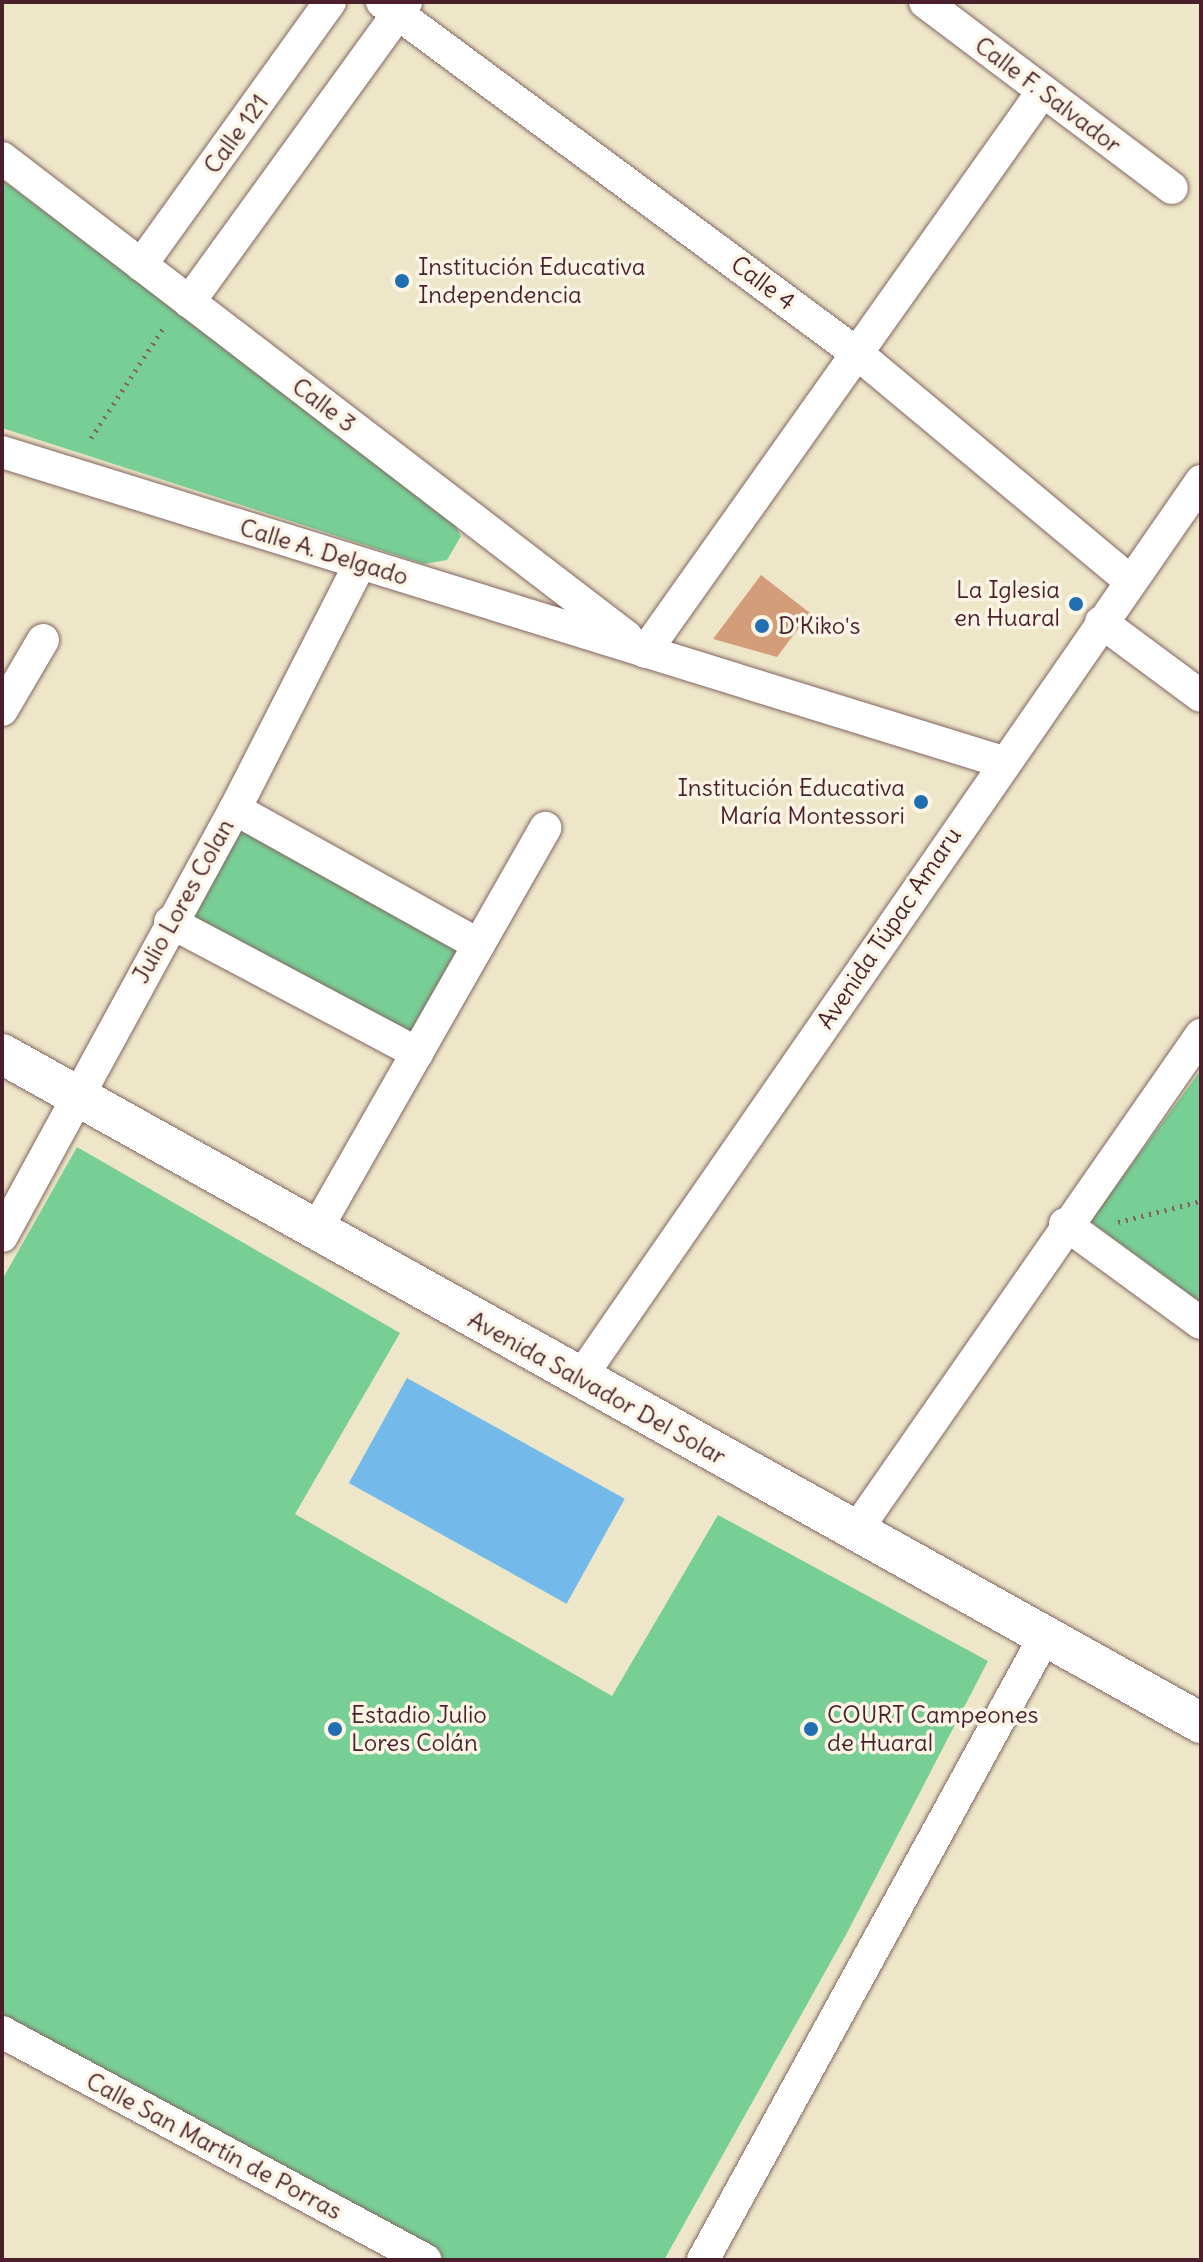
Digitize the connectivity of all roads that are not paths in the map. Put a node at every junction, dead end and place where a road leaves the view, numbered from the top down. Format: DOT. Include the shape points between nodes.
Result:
graph roads {
  1 [pos="330,2"];
  2 [pos="925,2"];
  3 [pos="395,6"];
  4 [pos="1043,91"];
  5 [pos="2,158"];
  6 [pos="1172,188"];
  7 [pos="141,265"];
  8 [pos="178,312"];
  9 [pos="859,355"];
  10 [pos="2,452"];
  11 [pos="1201,481"];
  12 [pos="360,564"];
  13 [pos="1130,581"];
  14 [pos="1101,622"];
  15 [pos="43,640"];
  16 [pos="645,652"];
  17 [pos="1201,696"];
  18 [pos="2,710"];
  19 [pos="1003,762"];
  20 [pos="235,809"];
  21 [pos="545,828"];
  22 [pos="170,922"];
  23 [pos="479,945"];
  24 [pos="1201,1035"];
  25 [pos="417,1053"];
  26 [pos="2,1054"];
  27 [pos="77,1096"];
  28 [pos="1065,1224"];
  29 [pos="316,1230"];
  30 [pos="2,1236"];
  31 [pos="1201,1323"];
  32 [pos="580,1378"];
  33 [pos="855,1532"];
  34 [pos="1044,1638"];
  35 [pos="1198,1715"];
  36 [pos="2,2032"];
  37 [pos="425,2260"];
  38 [pos="703,2260"];
  1 -- 7 [label="street, Calle 121"];
  2 -- 4 [label="street, Calle F. Salvador"];
  3 -- 8 [label="street"];
  3 -- 9 [label="street, Calle 4"];
  4 -- 6 [label="street, Calle F. Salvador"];
  4 -- 9 [label="street"];
  5 -- 7 [label="street, Calle 3"];
  7 -- 8 [label="street, Calle 3"];
  8 -- 16 [label="street, Calle 3"];
  9 -- 13 [label="street, Calle 4"];
  9 -- 16 [label="street"];
  10 -- 12 [label="street, Calle A. Delgado"];
  11 -- 13 [label="street, Avenida Túpac Amaru"];
  12 -- 16 [label="street, Calle A. Delgado"];
  12 -- 20 [label="street, Julio Lores Colan"];
  13 -- 14 [label="street, Avenida Túpac Amaru"];
  14 -- 17 [label="street"];
  14 -- 19 [label="street, Avenida Túpac Amaru"];
  15 -- 18 [label="street"];
  16 -- 19 [label="street, Calle A. Delgado"];
  19 -- 32 [label="street, Avenida Túpac Amaru"];
  20 -- 22 [label="street, Julio Lores Colan"];
  20 -- 23 [label="street"];
  21 -- 23 [label="street"];
  22 -- 25 [label="street"];
  22 -- 27 [label="street, Julio Lores Colan"];
  23 -- 25 [label="street"];
  24 -- 28 [label="street"];
  25 -- 29 [label="street"];
  26 -- 27 [label="street, Avenida Salvador Del Solar"];
  27 -- 29 [label="street, Avenida Salvador Del Solar"];
  27 -- 30 [label="street, Julio Lores Colan"];
  28 -- 31 [label="street"];
  28 -- 33 [label="street"];
  29 -- 32 [label="street, Avenida Salvador Del Solar"];
  32 -- 33 [label="street, Avenida Salvador Del Solar"];
  33 -- 34 [label="street, Avenida Salvador Del Solar"];
  34 -- 35 [label="street, Avenida Salvador Del Solar"];
  34 -- 38 [label="street"];
  36 -- 37 [label="street, Calle San Martín de Porras"];
}
